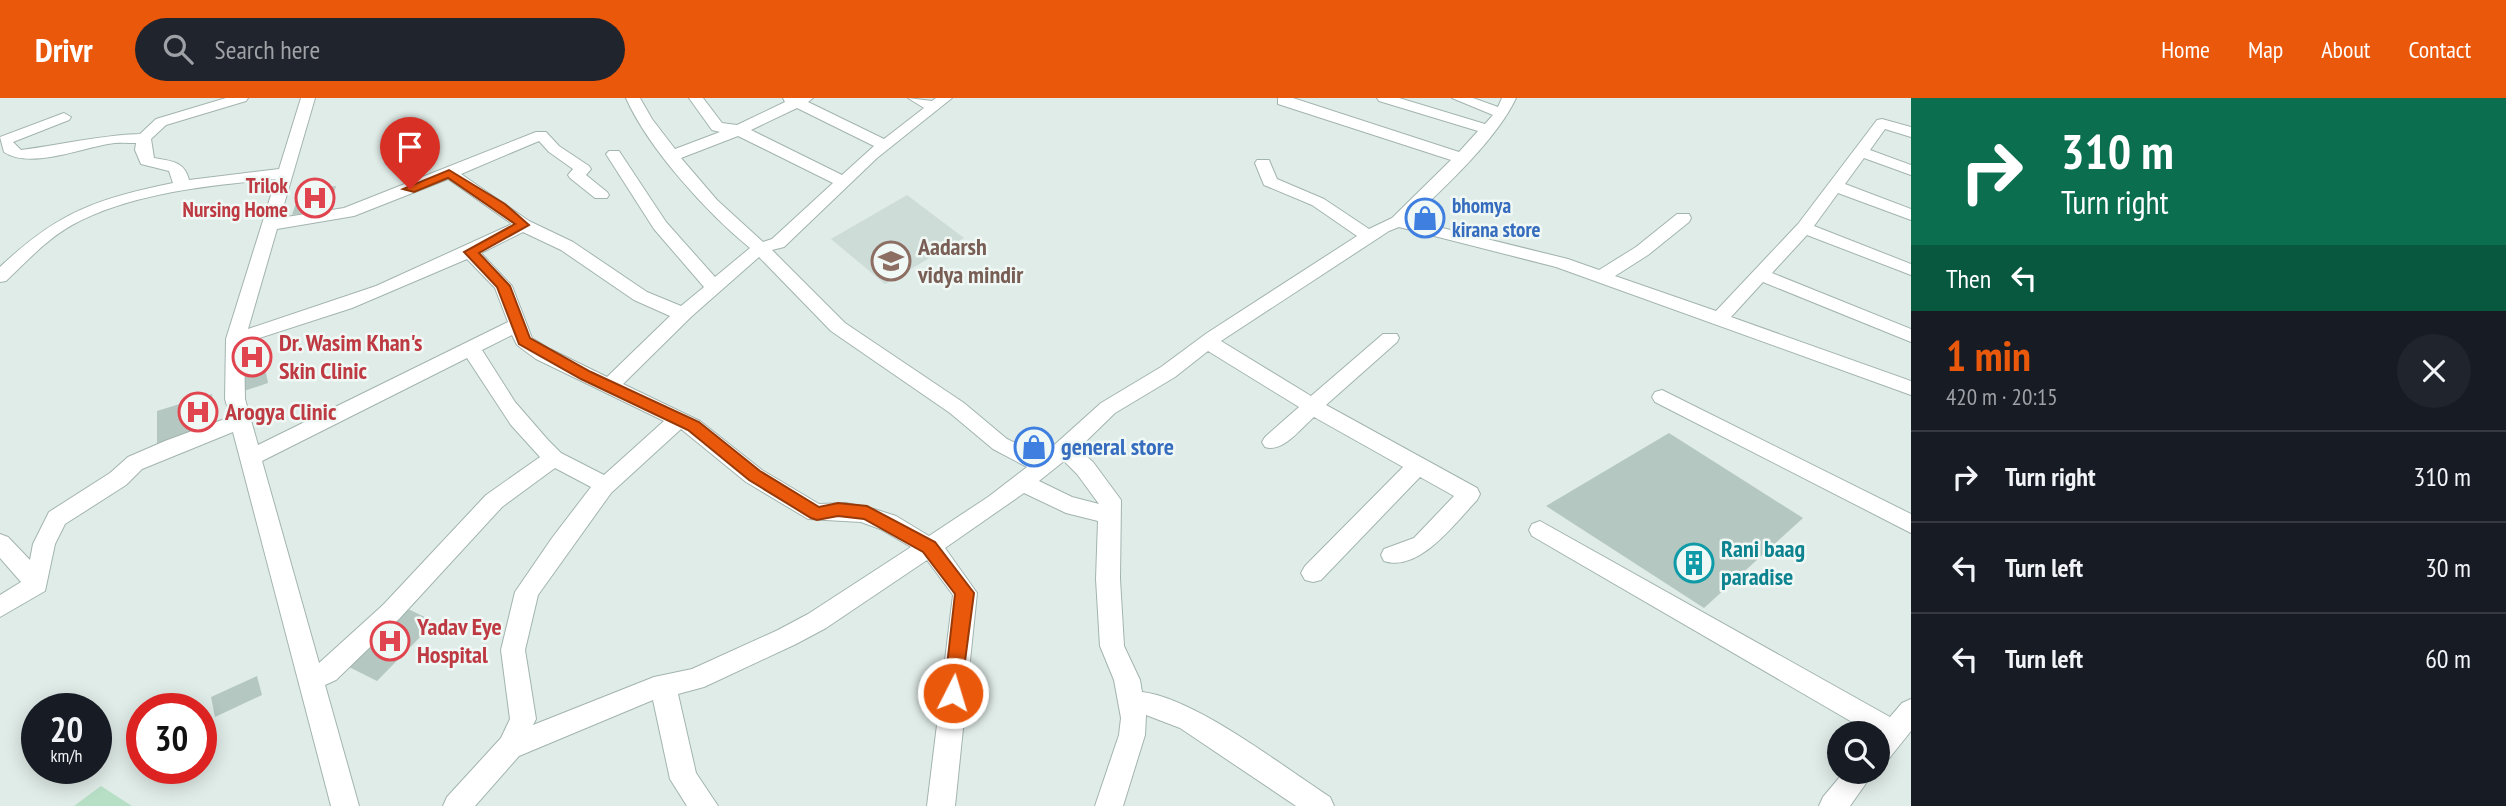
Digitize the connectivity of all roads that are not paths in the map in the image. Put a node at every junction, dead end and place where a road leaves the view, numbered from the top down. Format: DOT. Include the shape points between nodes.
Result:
graph roads {
  1 [pos="241,98"];
  2 [pos="308,98"];
  3 [pos="633,98"];
  4 [pos="695,98"];
  5 [pos="915,98"];
  6 [pos="1286,98"];
  7 [pos="1384,98"];
  8 [pos="1459,98"];
  9 [pos="797,99"];
  10 [pos="939,102"];
  11 [pos="1505,105"];
  12 [pos="64,117"];
  13 [pos="1487,129"];
  14 [pos="739,130"];
  15 [pos="1911,132"];
  16 [pos="144,138"];
  17 [pos="886,145"];
  18 [pos="1860,152"];
  19 [pos="614,154"];
  20 [pos="672,156"];
  21 [pos="1460,158"];
  22 [pos="1263,163"];
  23 [pos="1911,170"];
  24 [pos="285,173"];
  25 [pos="449,173"];
  26 [pos="844,183"];
  27 [pos="1834,186"];
  28 [pos="193,191"];
  29 [pos="601,195"];
  30 [pos="1911,215"];
  31 [pos="1683,218"];
  32 [pos="1398,222"];
  33 [pos="270,225"];
  34 [pos="523,225"];
  35 [pos="1804,228"];
  36 [pos="1370,237"];
  37 [pos="760,248"];
  38 [pos="470,252"];
  39 [pos="1911,270"];
  40 [pos="1762,275"];
  41 [pos="0,277"];
  42 [pos="1601,277"];
  43 [pos="714,287"];
  44 [pos="685,312"];
  45 [pos="1720,318"];
  46 [pos="519,324"];
  47 [pos="1911,336"];
  48 [pos="1390,338"];
  49 [pos="235,339"];
  50 [pos="1208,342"];
  51 [pos="471,349"];
  52 [pos="610,386"];
  53 [pos="1911,388"];
  54 [pos="1662,397"];
  55 [pos="1313,408"];
  56 [pos="679,419"];
  57 [pos="241,421"];
  58 [pos="1272,442"];
  59 [pos="1065,449"];
  60 [pos="251,458"];
  61 [pos="554,458"];
  62 [pos="1041,466"];
  63 [pos="1417,466"];
  64 [pos="1021,482"];
  65 [pos="604,487"];
  66 [pos="1110,513"];
  67 [pos="1911,524"];
  68 [pos="1540,530"];
  69 [pos="0,543"];
  70 [pos="929,547"];
  71 [pos="1392,555"];
  72 [pos="1313,573"];
  73 [pos="37,584"];
  74 [pos="0,607"];
  75 [pos="311,680"];
  76 [pos="663,686"];
  77 [pos="1131,702"];
  78 [pos="1911,711"];
  79 [pos="1852,721"];
  80 [pos="1890,737"];
  81 [pos="510,747"];
  82 [pos="1851,784"];
  83 [pos="345,806"];
  84 [pos="457,806"];
  85 [pos="704,806"];
  86 [pos="941,806"];
  87 [pos="1109,806"];
  88 [pos="1320,806"];
  89 [pos="1833,806"];
  1 -- 16 [label="street" via="161,122"];
  2 -- 24 [label="street"];
  3 -- 20 [label="street" via="642,120"];
  4 -- 14 [label="street" via="717,127"];
  5 -- 10 [label="street"];
  6 -- 21 [label="street" via="1283,101"];
  7 -- 13 [label="street"];
  8 -- 11 [label="street"];
  9 -- 14 [label="street"];
  9 -- 17 [label="street"];
  10 -- 17 [label="street"];
  11 -- 13 [label="street"];
  12 -- 16 [label="street" via="5,140 9,149 18,155 109,139"];
  13 -- 21 [label="street"];
  14 -- 20 [label="street"];
  14 -- 26 [label="street"];
  15 -- 18 [label="street" via="1882,123"];
  16 -- 28 [label="street" via="142,150 147,161 174,167"];
  17 -- 26 [label="street"];
  18 -- 23 [label="street"];
  18 -- 27 [label="street"];
  19 -- 43 [label="street" via="660,225"];
  20 -- 37 [label="street" via="709,204"];
  21 -- 32 [label="street"];
  22 -- 36 [label="street" via="1270,183 1318,202"];
  24 -- 28 [label="street"];
  24 -- 33 [label="street"];
  25 -- 29 [label="street" via="541,135 583,169 576,175"];
  25 -- 33 [label="street" via="348,212"];
  25 -- 34 [label="street"];
  26 -- 37 [label="street" via="778,243"];
  27 -- 30 [label="street"];
  27 -- 35 [label="street"];
  28 -- 41 [label="street" via="102,206 66,222 31,246"];
  31 -- 42 [label="street"];
  32 -- 36 [label="street"];
  32 -- 42 [label="street"];
  33 -- 49 [label="street"];
  34 -- 38 [label="street"];
  34 -- 44 [label="street" via="565,244 648,300 673,312"];
  35 -- 39 [label="street"];
  35 -- 40 [label="street"];
  36 -- 50 [label="street"];
  37 -- 43 [label="street"];
  37 -- 62 [label="street" via="838,327 957,408 1000,444"];
  38 -- 46 [label="street" via="503,286"];
  38 -- 49 [label="street" via="291,325"];
  40 -- 45 [label="street"];
  40 -- 47 [label="street"];
  42 -- 45 [label="street"];
  43 -- 44 [label="street"];
  44 -- 52 [label="street"];
  45 -- 53 [label="street"];
  46 -- 51 [label="street"];
  46 -- 52 [label="street" via="524,341 543,354"];
  48 -- 55 [label="street"];
  49 -- 57 [label="street" via="235,399"];
  50 -- 55 [label="street"];
  50 -- 59 [label="street" via="1108,408"];
  51 -- 60 [label="street"];
  51 -- 61 [label="street" via="516,422"];
  52 -- 56 [label="street"];
  54 -- 67 [label="street"];
  55 -- 58 [label="street"];
  55 -- 63 [label="street"];
  56 -- 65 [label="street"];
  56 -- 70 [label="street" via="754,476 817,513 838,509 867,513"];
  57 -- 60 [label="street"];
  57 -- 73 [label="street" via="135,463 57,518 44,544"];
  59 -- 62 [label="street"];
  59 -- 66 [label="street" via="1110,500"];
  60 -- 75 [label="street"];
  61 -- 65 [label="street"];
  61 -- 75 [label="street" via="494,501 391,612 327,672"];
  62 -- 64 [label="street"];
  63 -- 71 [label="street" via="1469,494 1422,544"];
  63 -- 72 [label="street"];
  64 -- 66 [label="street" via="1072,508"];
  64 -- 70 [label="street"];
  65 -- 81 [label="street" via="527,592 513,649 523,719"];
  66 -- 77 [label="street" via="1112,646"];
  68 -- 79 [label="street"];
  69 -- 73 [label="street"];
  70 -- 76 [label="street" via="787,637 695,679"];
  70 -- 86 [label="street" via="965,593"];
  73 -- 74 [label="street"];
  75 -- 83 [label="street"];
  76 -- 81 [label="street"];
  76 -- 85 [label="street" via="684,779"];
  77 -- 87 [label="street" via="1132,735"];
  77 -- 88 [label="street" via="1156,705 1189,720"];
  78 -- 80 [label="street"];
  81 -- 84 [label="street"];
  82 -- 89 [label="street"];
}
